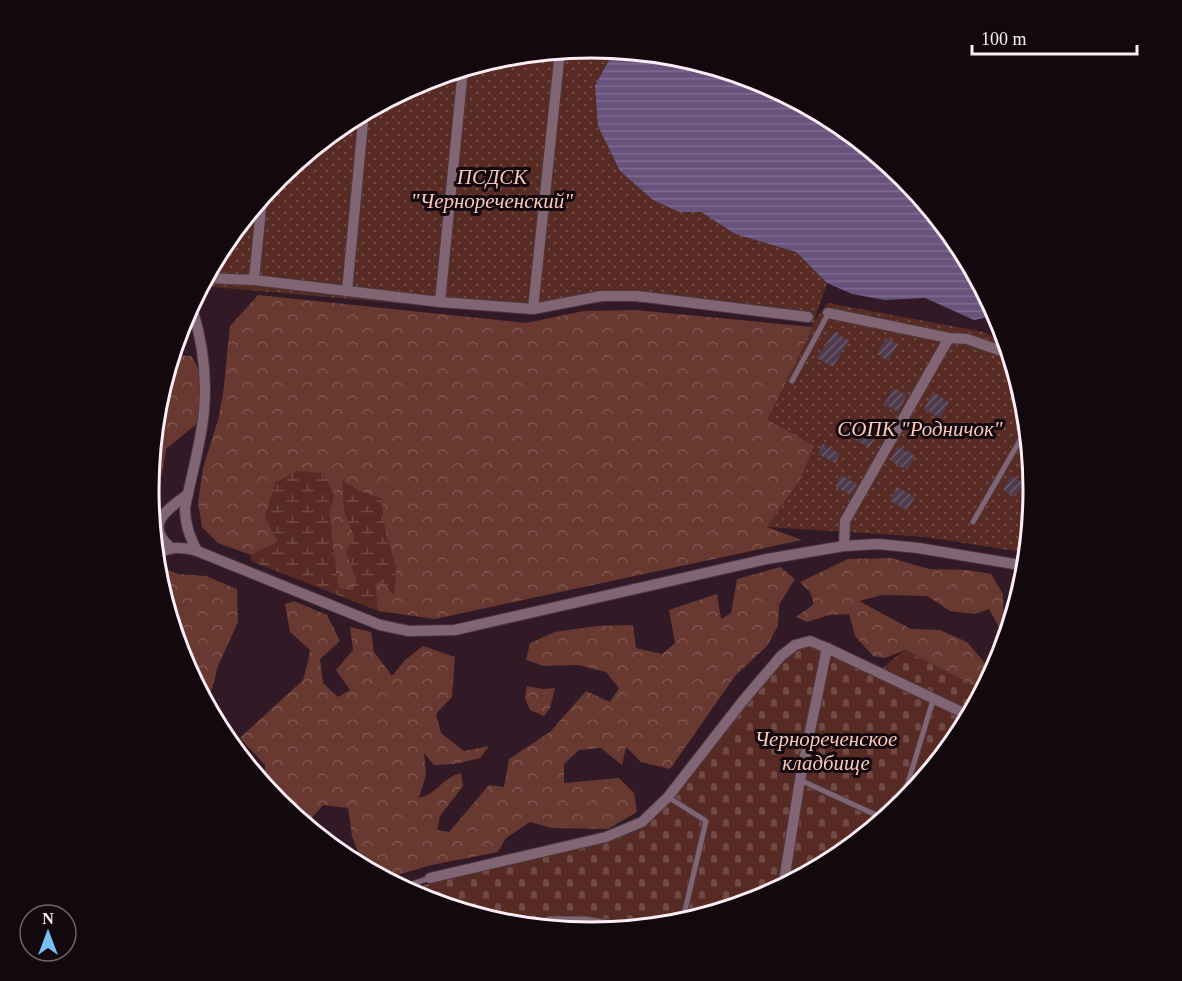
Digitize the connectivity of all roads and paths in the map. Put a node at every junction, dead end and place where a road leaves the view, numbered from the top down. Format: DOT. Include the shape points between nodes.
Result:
graph roads {
  1 [pos="560,59"];
  2 [pos="462,78"];
  3 [pos="363,124"];
  4 [pos="261,213"];
  5 [pos="215,278"];
  6 [pos="254,280"];
  7 [pos="347,291"];
  8 [pos="440,302"];
  9 [pos="533,309"];
  10 [pos="828,313"];
  11 [pos="808,317"];
  12 [pos="195,319"];
  13 [pos="949,338"];
  14 [pos="999,350"];
  15 [pos="792,381"];
  16 [pos="1020,441"];
  17 [pos="188,494"];
  18 [pos="160,520"];
  19 [pos="974,522"];
  20 [pos="162,540"];
  21 [pos="844,546"];
  22 [pos="170,548"];
  23 [pos="164,551"];
  24 [pos="197,551"];
  25 [pos="1017,564"];
  26 [pos="827,648"];
  27 [pos="933,700"];
  28 [pos="962,712"];
  29 [pos="800,780"];
  30 [pos="908,784"];
  31 [pos="668,797"];
  32 [pos="876,815"];
  33 [pos="785,877"];
  34 [pos="430,878"];
  35 [pos="413,884"];
  36 [pos="685,912"];
  37 [pos="548,920"];
  38 [pos="603,922"];
  1 -- 9 [label="street"];
  2 -- 8 [label="street"];
  3 -- 7 [label="street"];
  4 -- 6 [label="street"];
  5 -- 6 [label="street"];
  6 -- 7 [label="street"];
  7 -- 8 [label="street"];
  8 -- 9 [label="street"];
  9 -- 11 [label="street" via="601,296 637,296"];
  10 -- 13 [label="street"];
  10 -- 15 [label="lane"];
  12 -- 17 [label="street" via="205,388 204,414"];
  13 -- 14 [label="street" via="967,339"];
  13 -- 21 [label="street" via="845,521"];
  16 -- 19 [label="lane"];
  17 -- 18 [label="street"];
  17 -- 24 [label="street" via="185,520"];
  20 -- 22 [label="street"];
  21 -- 24 [label="street" via="766,559 455,630 435,631 380,625"];
  21 -- 25 [label="street" via="918,548"];
  22 -- 23 [label="street"];
  22 -- 24 [label="street"];
  26 -- 27 [label="street"];
  26 -- 29 [label="street"];
  26 -- 31 [label="street" via="810,641 795,645 781,656"];
  27 -- 28 [label="street"];
  27 -- 30 [label="lane"];
  29 -- 32 [label="lane"];
  29 -- 33 [label="street"];
  31 -- 34 [label="street" via="642,822 624,831"];
  31 -- 36 [label="lane" via="706,821"];
  34 -- 35 [label="lane"];
  37 -- 38 [label="lane"];
}
